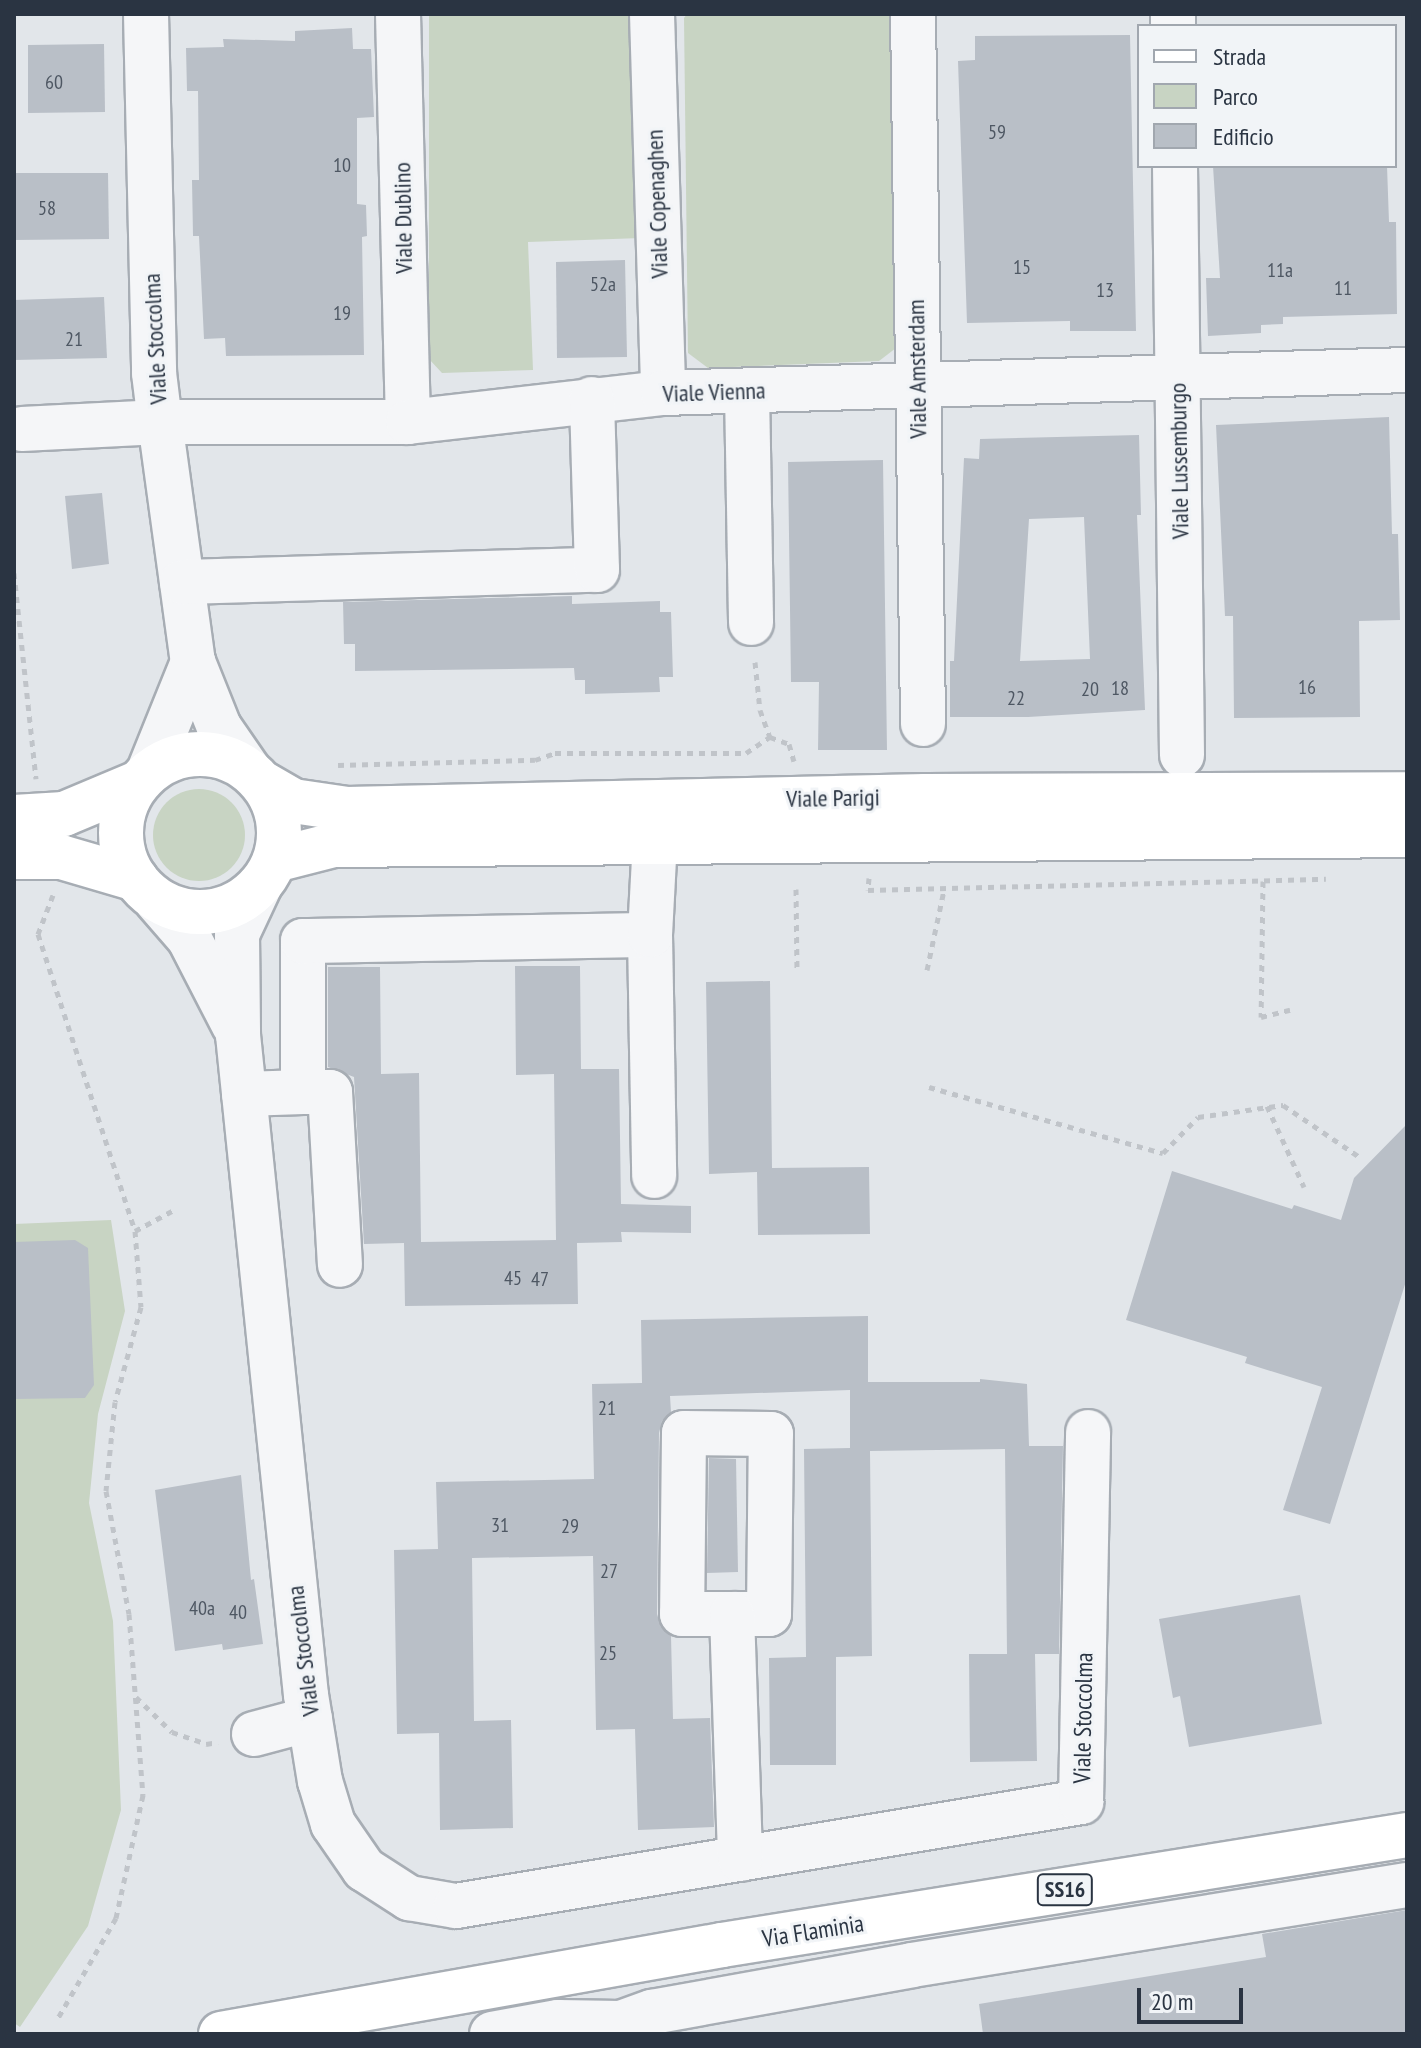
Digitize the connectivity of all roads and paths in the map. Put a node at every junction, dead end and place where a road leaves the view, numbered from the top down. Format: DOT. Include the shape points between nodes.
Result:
graph roads {
  1 [pos="146,14"];
  2 [pos="398,14"];
  3 [pos="652,14"];
  4 [pos="913,14"];
  5 [pos="1175,168"];
  6 [pos="1407,370"];
  7 [pos="1178,378"];
  8 [pos="917,387"];
  9 [pos="747,391"];
  10 [pos="663,393"];
  11 [pos="592,399"];
  12 [pos="160,422"];
  13 [pos="408,422"];
  14 [pos="22,429"];
  15 [pos="14,573"];
  16 [pos="182,582"];
  17 [pos="751,623"];
  18 [pos="193,662"];
  19 [pos="923,724"];
  20 [pos="770,737"];
  21 [pos="1182,755"];
  22 [pos="794,762"];
  23 [pos="330,765"];
  24 [pos="144,777"];
  25 [pos="256,777"];
  26 [pos="1407,794"];
  27 [pos="26,804"];
  28 [pos="1407,835"];
  29 [pos="655,841"];
  30 [pos="14,857"];
  31 [pos="869,868"];
  32 [pos="267,873"];
  33 [pos="1328,879"];
  34 [pos="1263,881"];
  35 [pos="796,889"];
  36 [pos="146,890"];
  37 [pos="944,890"];
  38 [pos="54,891"];
  39 [pos="650,935"];
  40 [pos="927,970"];
  41 [pos="797,972"];
  42 [pos="1290,1010"];
  43 [pos="238,1035"];
  44 [pos="929,1087"];
  45 [pos="303,1092"];
  46 [pos="244,1094"];
  47 [pos="1267,1106"];
  48 [pos="1358,1156"];
  49 [pos="654,1176"];
  50 [pos="1304,1187"];
  51 [pos="172,1211"];
  52 [pos="135,1231"];
  53 [pos="340,1265"];
  54 [pos="1088,1432"];
  55 [pos="732,1614"];
  56 [pos="135,1696"];
  57 [pos="310,1719"];
  58 [pos="254,1734"];
  59 [pos="1407,1835"];
  60 [pos="740,1859"];
  61 [pos="1407,1885"];
  62 [pos="722,1945"];
  63 [pos="728,1999"];
  64 [pos="58,2018"];
  65 [pos="623,2028"];
  66 [pos="221,2034"];
  67 [pos="492,2034"];
  1 -- 12 [label="street, Viale Stoccolma" via="154,373"];
  2 -- 13 [label="street, Viale Dublino"];
  3 -- 10 [label="street, Viale Copenaghen"];
  4 -- 8 [label="street, Viale Amsterdam"];
  5 -- 7 [label="street, Viale Lussemburgo"];
  6 -- 7 [label="street, Viale Vienna"];
  7 -- 8 [label="street, Viale Vienna"];
  7 -- 21 [label="street, Viale Lussemburgo"];
  8 -- 9 [label="street, Viale Vienna"];
  8 -- 19 [label="street, Viale Amsterdam"];
  9 -- 10 [label="street, Viale Vienna"];
  9 -- 17 [label="street"];
  10 -- 11 [label="street, Viale Vienna"];
  11 -- 13 [label="street, Viale Vienna"];
  11 -- 16 [label="street" via="597,570"];
  12 -- 13 [label="street, Viale Vienna"];
  12 -- 14 [label="street, Viale Vienna"];
  12 -- 16 [label="street, Viale Stoccolma"];
  15 -- 27 [label="path"];
  16 -- 18 [label="street, Viale Stoccolma"];
  17 -- 20 [label="path" via="760,710"];
  18 -- 24 [label="street, Viale Stoccolma"];
  18 -- 25 [label="street, Viale Stoccolma" via="219,727"];
  20 -- 22 [label="path" via="789,744"];
  20 -- 23 [label="path" via="746,753 555,753 535,760"];
  24 -- 25 [label="main road" via="168,760 209,753 230,758"];
  24 -- 27 [label="main road" via="64,814"];
  24 -- 36 [label="main road" via="124,808 120,829 122,850"];
  25 -- 26 [label="main road, Viale Parigi" via="293,801 347,809 925,796"];
  25 -- 32 [label="main road" via="279,822"];
  28 -- 29 [label="main road, Viale Parigi"];
  29 -- 32 [label="main road, Viale Parigi" via="334,845"];
  29 -- 39 [label="street"];
  30 -- 36 [label="main road" via="61,857"];
  31 -- 37 [label="path" via="868,890"];
  32 -- 36 [label="main road" via="242,900 221,910 175,909"];
  32 -- 43 [label="street, Viale Stoccolma" via="237,934"];
  33 -- 34 [label="path"];
  34 -- 37 [label="path"];
  34 -- 42 [label="path" via="1261,1017"];
  35 -- 41 [label="path"];
  36 -- 43 [label="street, Viale Stoccolma" via="189,938"];
  37 -- 40 [label="path"];
  38 -- 52 [label="path" via="38,934"];
  39 -- 45 [label="street" via="303,941"];
  39 -- 49 [label="street"];
  43 -- 46 [label="street, Viale Stoccolma"];
  44 -- 47 [label="path" via="1163,1153 1198,1117"];
  45 -- 46 [label="street"];
  45 -- 53 [label="street" via="330,1092"];
  46 -- 57 [label="street, Viale Stoccolma"];
  47 -- 48 [label="path" via="1283,1105"];
  47 -- 50 [label="path"];
  51 -- 52 [label="path"];
  52 -- 56 [label="path" via="141,1307 115,1402 106,1491 129,1614"];
  54 -- 60 [label="street, Viale Stoccolma" via="1081,1802"];
  55 -- 60 [label="street"];
  56 -- 58 [label="path" via="172,1732 206,1744"];
  56 -- 64 [label="path" via="143,1795 116,1918"];
  57 -- 58 [label="street"];
  57 -- 60 [label="street, Viale Stoccolma" via="333,1824 364,1869 409,1898 456,1906"];
  59 -- 62 [label="main road, Via Flaminia / SS16"];
  61 -- 63 [label="street"];
  62 -- 63 [label="street"];
  62 -- 66 [label="main road, Via Flaminia / SS16"];
  63 -- 65 [label="street" via="652,2012"];
  65 -- 67 [label="street" via="558,2022"];
}
